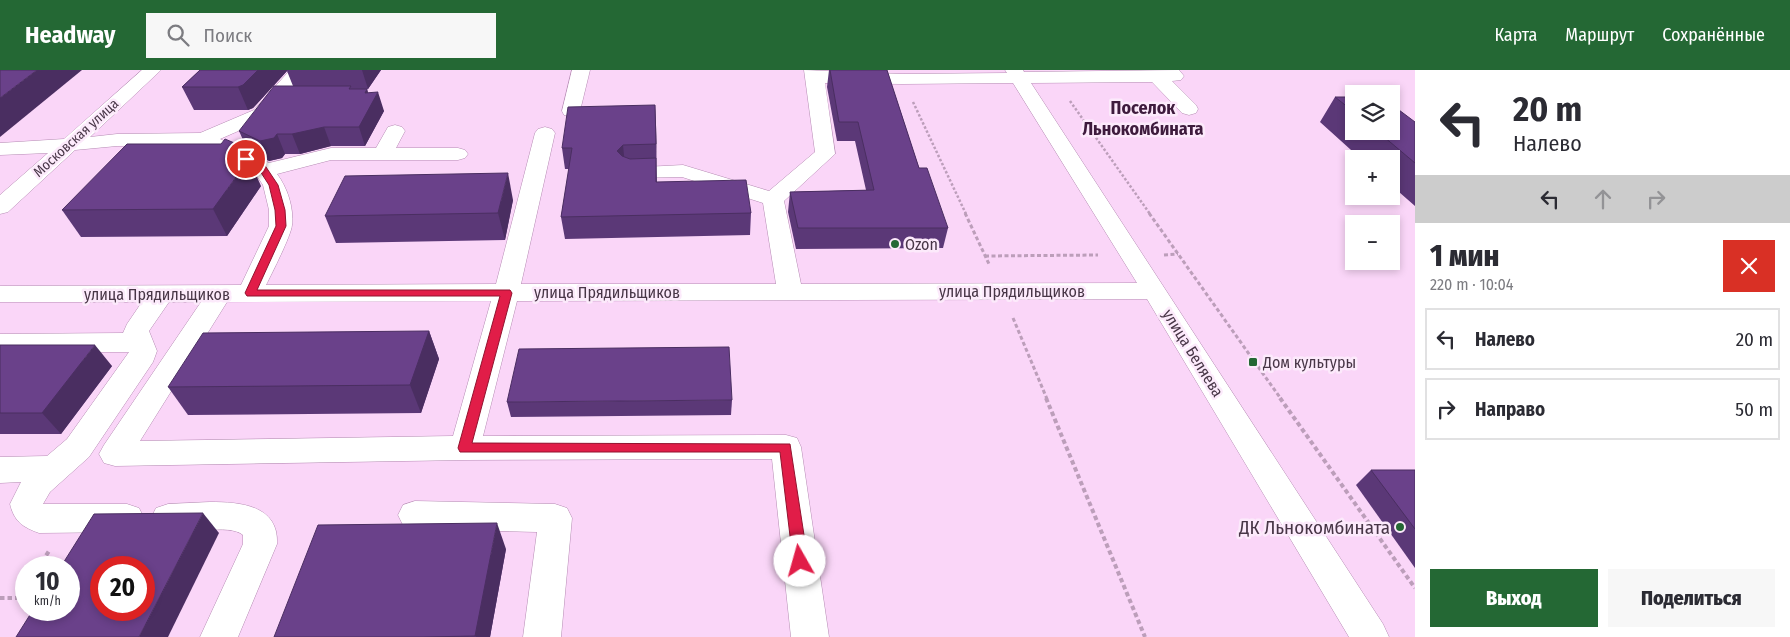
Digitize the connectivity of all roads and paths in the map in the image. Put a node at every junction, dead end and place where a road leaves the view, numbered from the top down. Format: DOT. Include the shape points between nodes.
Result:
graph roads {
  1 [pos="152,70"];
  2 [pos="298,70"];
  3 [pos="581,70"];
  4 [pos="814,73"];
  5 [pos="1016,73"];
  6 [pos="1163,73"];
  7 [pos="952,74"];
  8 [pos="1053,76"];
  9 [pos="902,79"];
  10 [pos="276,98"];
  11 [pos="301,98"];
  12 [pos="1190,110"];
  13 [pos="571,111"];
  14 [pos="396,131"];
  15 [pos="544,132"];
  16 [pos="203,139"];
  17 [pos="70,144"];
  18 [pos="0,149"];
  19 [pos="383,154"];
  20 [pos="458,154"];
  21 [pos="264,172"];
  22 [pos="632,172"];
  23 [pos="773,198"];
  24 [pos="0,207"];
  25 [pos="1179,254"];
  26 [pos="1131,255"];
  27 [pos="985,256"];
  28 [pos="1002,291"];
  29 [pos="1155,291"];
  30 [pos="790,292"];
  31 [pos="220,293"];
  32 [pos="250,293"];
  33 [pos="506,293"];
  34 [pos="0,294"];
  35 [pos="160,294"];
  36 [pos="139,342"];
  37 [pos="0,343"];
  38 [pos="464,448"];
  39 [pos="50,469"];
  40 [pos="0,470"];
  41 [pos="415,515"];
  42 [pos="1415,588"];
  43 [pos="0,598"];
  44 [pos="15,598"];
  45 [pos="219,637"];
  46 [pos="542,637"];
  47 [pos="810,637"];
  48 [pos="1145,637"];
  49 [pos="1370,637"];
  1 -- 17 [label="street, Московская улица"];
  2 -- 10 [label="street"];
  3 -- 13 [label="street"];
  4 -- 9 [label="street"];
  4 -- 23 [label="street" via="825,154"];
  5 -- 7 [label="street"];
  5 -- 8 [label="street"];
  5 -- 26 [label="street, улица Беляева"];
  6 -- 8 [label="street"];
  6 -- 12 [label="street"];
  7 -- 9 [label="street"];
  8 -- 25 [label="path"];
  9 -- 27 [label="path"];
  10 -- 11 [label="street"];
  10 -- 16 [label="street" via="261,114"];
  14 -- 19 [label="street"];
  15 -- 33 [label="street"];
  16 -- 17 [label="street"];
  16 -- 21 [label="street" via="261,166"];
  17 -- 18 [label="street"];
  17 -- 24 [label="street, Московская улица"];
  19 -- 20 [label="street"];
  19 -- 21 [label="street" via="331,154"];
  21 -- 32 [label="street" via="274,185 281,226"];
  22 -- 23 [label="street" via="683,171"];
  23 -- 30 [label="street"];
  25 -- 26 [label="path"];
  25 -- 42 [label="path"];
  26 -- 27 [label="path"];
  26 -- 29 [label="street, улица Беляева"];
  27 -- 28 [label="path"];
  28 -- 29 [label="street, улица Прядильщиков"];
  28 -- 30 [label="street, улица Прядильщиков"];
  28 -- 48 [label="path"];
  29 -- 49 [label="street, улица Беляева"];
  30 -- 33 [label="street, улица Прядильщиков"];
  31 -- 32 [label="street, улица Прядильщиков"];
  31 -- 35 [label="street, улица Прядильщиков"];
  31 -- 38 [label="street" via="115,454"];
  32 -- 33 [label="street, улица Прядильщиков"];
  33 -- 38 [label="street"];
  34 -- 35 [label="street, улица Прядильщиков"];
  35 -- 36 [label="street" via="136,330"];
  36 -- 37 [label="street"];
  36 -- 39 [label="street" via="143,355 78,448"];
  38 -- 47 [label="street" via="786,447"];
  39 -- 40 [label="street"];
  39 -- 45 [label="street" via="26,491 21,502 28,516 39,519 237,517 249,520 261,535 260,544"];
  41 -- 46 [label="street" via="555,518"];
  43 -- 44 [label="path"];
}
